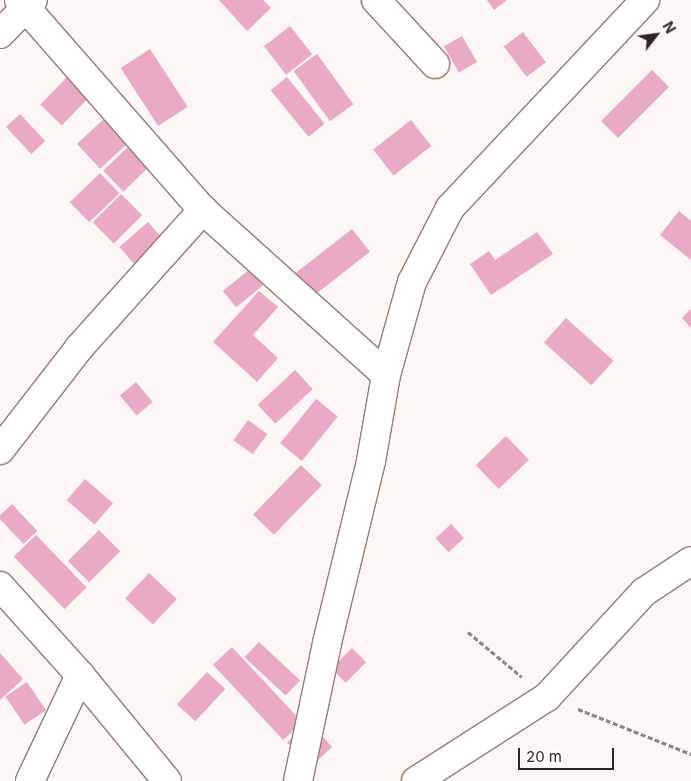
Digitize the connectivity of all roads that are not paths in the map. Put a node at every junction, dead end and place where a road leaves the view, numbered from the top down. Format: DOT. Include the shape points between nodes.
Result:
graph roads {
  1 [pos="376,0"];
  2 [pos="645,0"];
  3 [pos="25,3"];
  4 [pos="0,34"];
  5 [pos="435,64"];
  6 [pos="203,210"];
  7 [pos="386,375"];
  8 [pos="0,450"];
  9 [pos="691,561"];
  10 [pos="0,586"];
  11 [pos="80,675"];
  12 [pos="30,781"];
  13 [pos="167,781"];
  14 [pos="298,781"];
  15 [pos="416,781"];
  1 -- 5 [label="street"];
  2 -- 7 [label="street" via="450,208 412,282"];
  3 -- 4 [label="street"];
  3 -- 6 [label="street"];
  6 -- 7 [label="street"];
  6 -- 8 [label="street" via="79,348"];
  7 -- 14 [label="street" via="371,461"];
  9 -- 15 [label="street" via="644,592 546,698"];
  10 -- 11 [label="street"];
  11 -- 12 [label="street"];
  11 -- 13 [label="street"];
}
